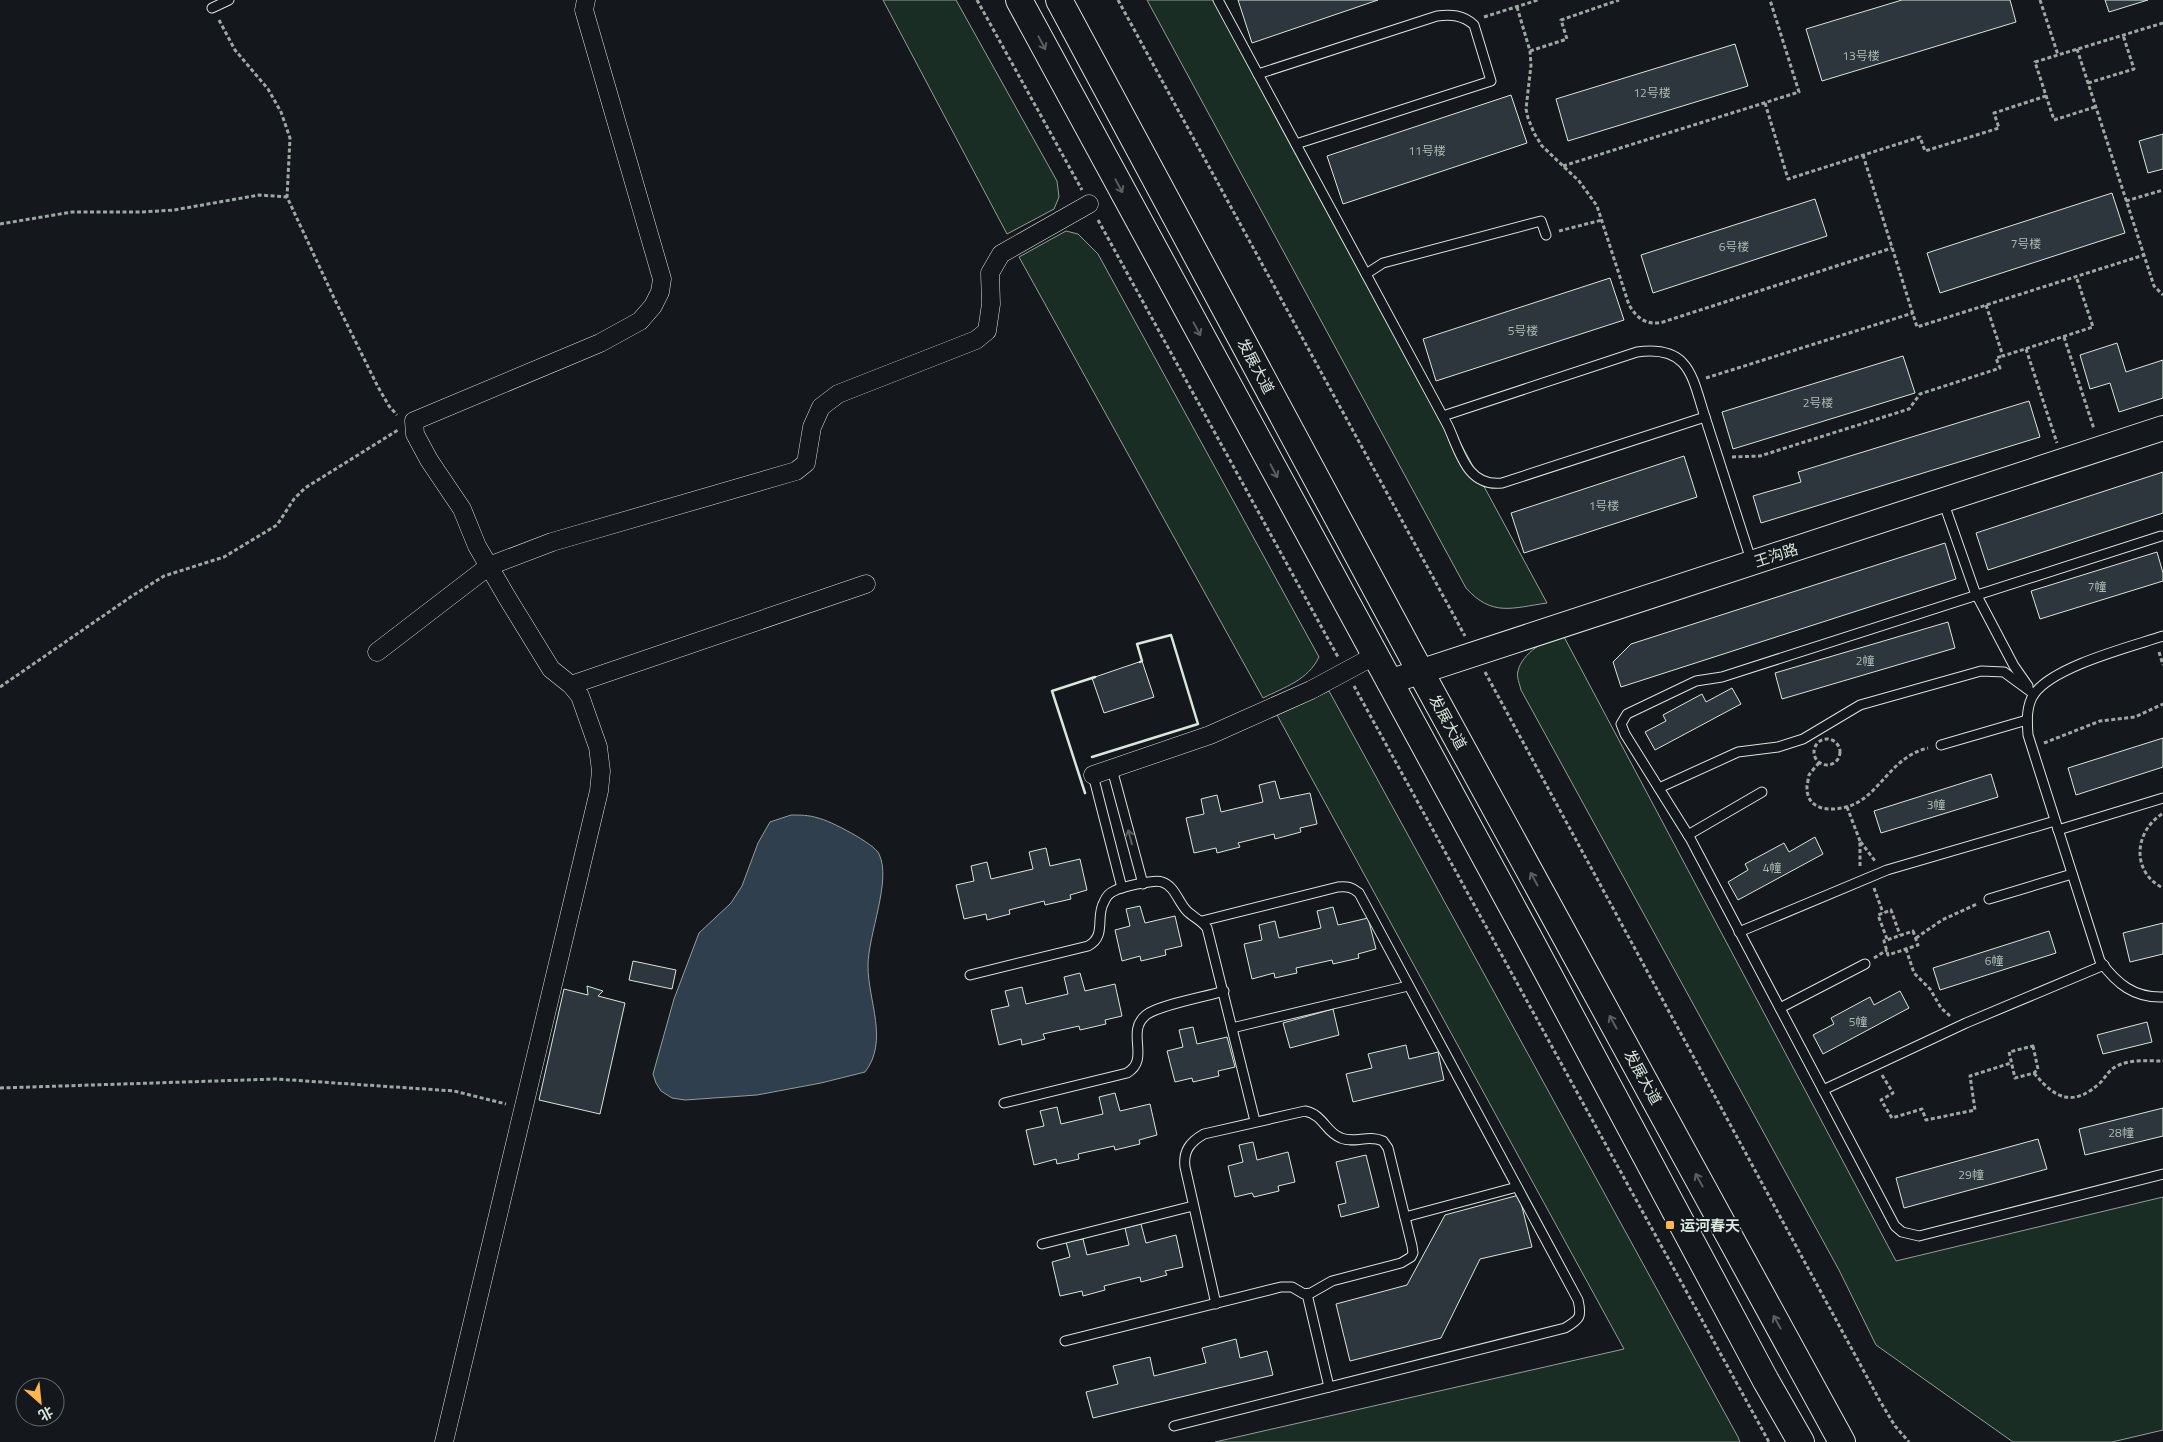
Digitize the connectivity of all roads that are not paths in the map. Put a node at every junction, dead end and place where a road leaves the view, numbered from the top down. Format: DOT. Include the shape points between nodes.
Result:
graph roads {
  1 [pos="229,0"];
  2 [pos="586,0"];
  3 [pos="1019,0"];
  4 [pos="1059,0"];
  5 [pos="1218,0"];
  6 [pos="212,8"];
  7 [pos="1258,74"];
  8 [pos="1296,144"];
  9 [pos="1089,204"];
  10 [pos="1546,234"];
  11 [pos="1366,274"];
  12 [pos="1442,416"];
  13 [pos="1705,417"];
  14 [pos="2163,428"];
  15 [pos="1943,500"];
  16 [pos="2161,536"];
  17 [pos="1752,563"];
  18 [pos="489,566"];
  19 [pos="866,584"];
  20 [pos="1976,596"];
  21 [pos="2163,636"];
  22 [pos="377,652"];
  23 [pos="1374,656"];
  24 [pos="1420,671"];
  25 [pos="1389,682"];
  26 [pos="571,685"];
  27 [pos="2034,694"];
  28 [pos="2027,720"];
  29 [pos="1941,745"];
  30 [pos="1112,769"];
  31 [pos="1093,775"];
  32 [pos="1659,788"];
  33 [pos="1762,792"];
  34 [pos="2163,798"];
  35 [pos="2057,826"];
  36 [pos="1688,835"];
  37 [pos="2072,874"];
  38 [pos="1143,884"];
  39 [pos="1122,888"];
  40 [pos="1989,899"];
  41 [pos="1202,921"];
  42 [pos="1740,932"];
  43 [pos="1865,964"];
  44 [pos="2104,965"];
  45 [pos="970,976"];
  46 [pos="1408,986"];
  47 [pos="1224,992"];
  48 [pos="2163,997"];
  49 [pos="1780,1008"];
  50 [pos="1232,1028"];
  51 [pos="1823,1090"];
  52 [pos="1004,1103"];
  53 [pos="1255,1121"];
  54 [pos="2163,1174"];
  55 [pos="1517,1187"];
  56 [pos="1193,1206"];
  57 [pos="1405,1217"];
  58 [pos="1042,1244"];
  59 [pos="1307,1294"];
  60 [pos="1216,1304"];
  61 [pos="1065,1341"];
  62 [pos="1790,1345"];
  63 [pos="1756,1362"];
  64 [pos="1329,1387"];
  65 [pos="1174,1426"];
  66 [pos="444,1442"];
  67 [pos="1788,1442"];
  68 [pos="1800,1442"];
  69 [pos="1842,1442"];
  70 [pos="1854,1442"];
  1 -- 6 [label="lane"];
  2 -- 18 [label="street" via="584,10 661,272 660,292 640,320 600,343 414,420 415,434 462,509"];
  3 -- 23 [label="main road, one-way"];
  4 -- 24 [label="main road, 发展大道"];
  5 -- 7 [label="lane"];
  7 -- 8 [label="lane"];
  7 -- 8 [label="lane" via="1437,16 1458,16 1474,25 1492,81"];
  8 -- 11 [label="lane"];
  9 -- 18 [label="street" via="1001,254 990,273 991,304 987,331 976,340 838,394 821,407 812,427 806,463 796,471 552,542"];
  10 -- 11 [label="lane" via="1541,221 1383,263"];
  11 -- 12 [label="lane"];
  12 -- 13 [label="lane" via="1470,470 1480,480 1494,484"];
  12 -- 13 [label="lane" via="1637,352 1652,350 1679,358 1687,365"];
  13 -- 17 [label="lane"];
  14 -- 15 [label="street, 王沟路"];
  15 -- 17 [label="street, 王沟路"];
  15 -- 20 [label="lane"];
  16 -- 20 [label="lane"];
  17 -- 24 [label="street, 王沟路"];
  18 -- 22 [label="street"];
  18 -- 26 [label="street" via="551,669"];
  19 -- 26 [label="street"];
  20 -- 27 [label="lane" via="2014,666"];
  20 -- 32 [label="lane" via="1722,677 1696,681 1627,714 1622,724 1625,734"];
  21 -- 27 [label="lane" via="2062,671"];
  23 -- 25 [label="main road"];
  23 -- 30 [label="street" via="1311,690 1210,735"];
  24 -- 25 [label="street, 王沟路"];
  62 -- 24 [label="main road, 发展大道, one-way"];
  25 -- 63 [label="main road"];
  26 -- 66 [label="street" via="580,696 598,747 599,791"];
  27 -- 28 [label="lane" via="2028,706"];
  27 -- 32 [label="lane" via="2004,672 1982,672 1860,705 1803,739 1778,747 1738,752"];
  28 -- 29 [label="lane"];
  28 -- 35 [label="lane" via="2028,735"];
  30 -- 31 [label="street"];
  38 -- 30 [label="lane, one-way"];
  31 -- 39 [label="lane"];
  32 -- 36 [label="lane"];
  33 -- 36 [label="lane"];
  34 -- 35 [label="lane"];
  35 -- 37 [label="lane"];
  35 -- 42 [label="lane" via="1883,872"];
  36 -- 42 [label="lane"];
  37 -- 40 [label="lane"];
  37 -- 44 [label="lane"];
  38 -- 39 [label="lane"];
  38 -- 41 [label="lane" via="1161,881 1168,885 1186,911"];
  39 -- 45 [label="lane" via="1108,895 1103,903 1101,927 1094,943"];
  41 -- 46 [label="lane" via="1338,887 1353,888"];
  41 -- 47 [label="lane" via="1210,936"];
  42 -- 49 [label="lane"];
  43 -- 49 [label="lane"];
  44 -- 48 [label="lane" via="2114,979 2130,990 2148,998"];
  44 -- 51 [label="lane"];
  46 -- 50 [label="lane"];
  46 -- 55 [label="lane"];
  47 -- 50 [label="lane"];
  47 -- 52 [label="lane" via="1147,1014 1135,1034 1137,1064 1127,1073"];
  49 -- 51 [label="lane"];
  50 -- 53 [label="lane"];
  51 -- 54 [label="lane" via="1895,1226 1909,1235 1919,1236"];
  53 -- 56 [label="lane" via="1204,1134 1188,1148 1184,1156"];
  53 -- 57 [label="lane" via="1304,1111 1318,1117 1343,1140 1368,1137 1384,1141"];
  55 -- 57 [label="lane"];
  55 -- 64 [label="lane" via="1578,1300 1581,1312 1577,1321 1565,1328"];
  56 -- 58 [label="lane"];
  56 -- 60 [label="lane"];
  57 -- 59 [label="lane" via="1412,1246 1411,1257 1400,1264 1332,1281"];
  59 -- 60 [label="lane" via="1281,1287"];
  59 -- 64 [label="lane"];
  60 -- 61 [label="lane"];
  62 -- 69 [label="main road, 发展大道"];
  62 -- 70 [label="street"];
  63 -- 67 [label="street"];
  63 -- 68 [label="main road"];
  64 -- 65 [label="lane"];
}
